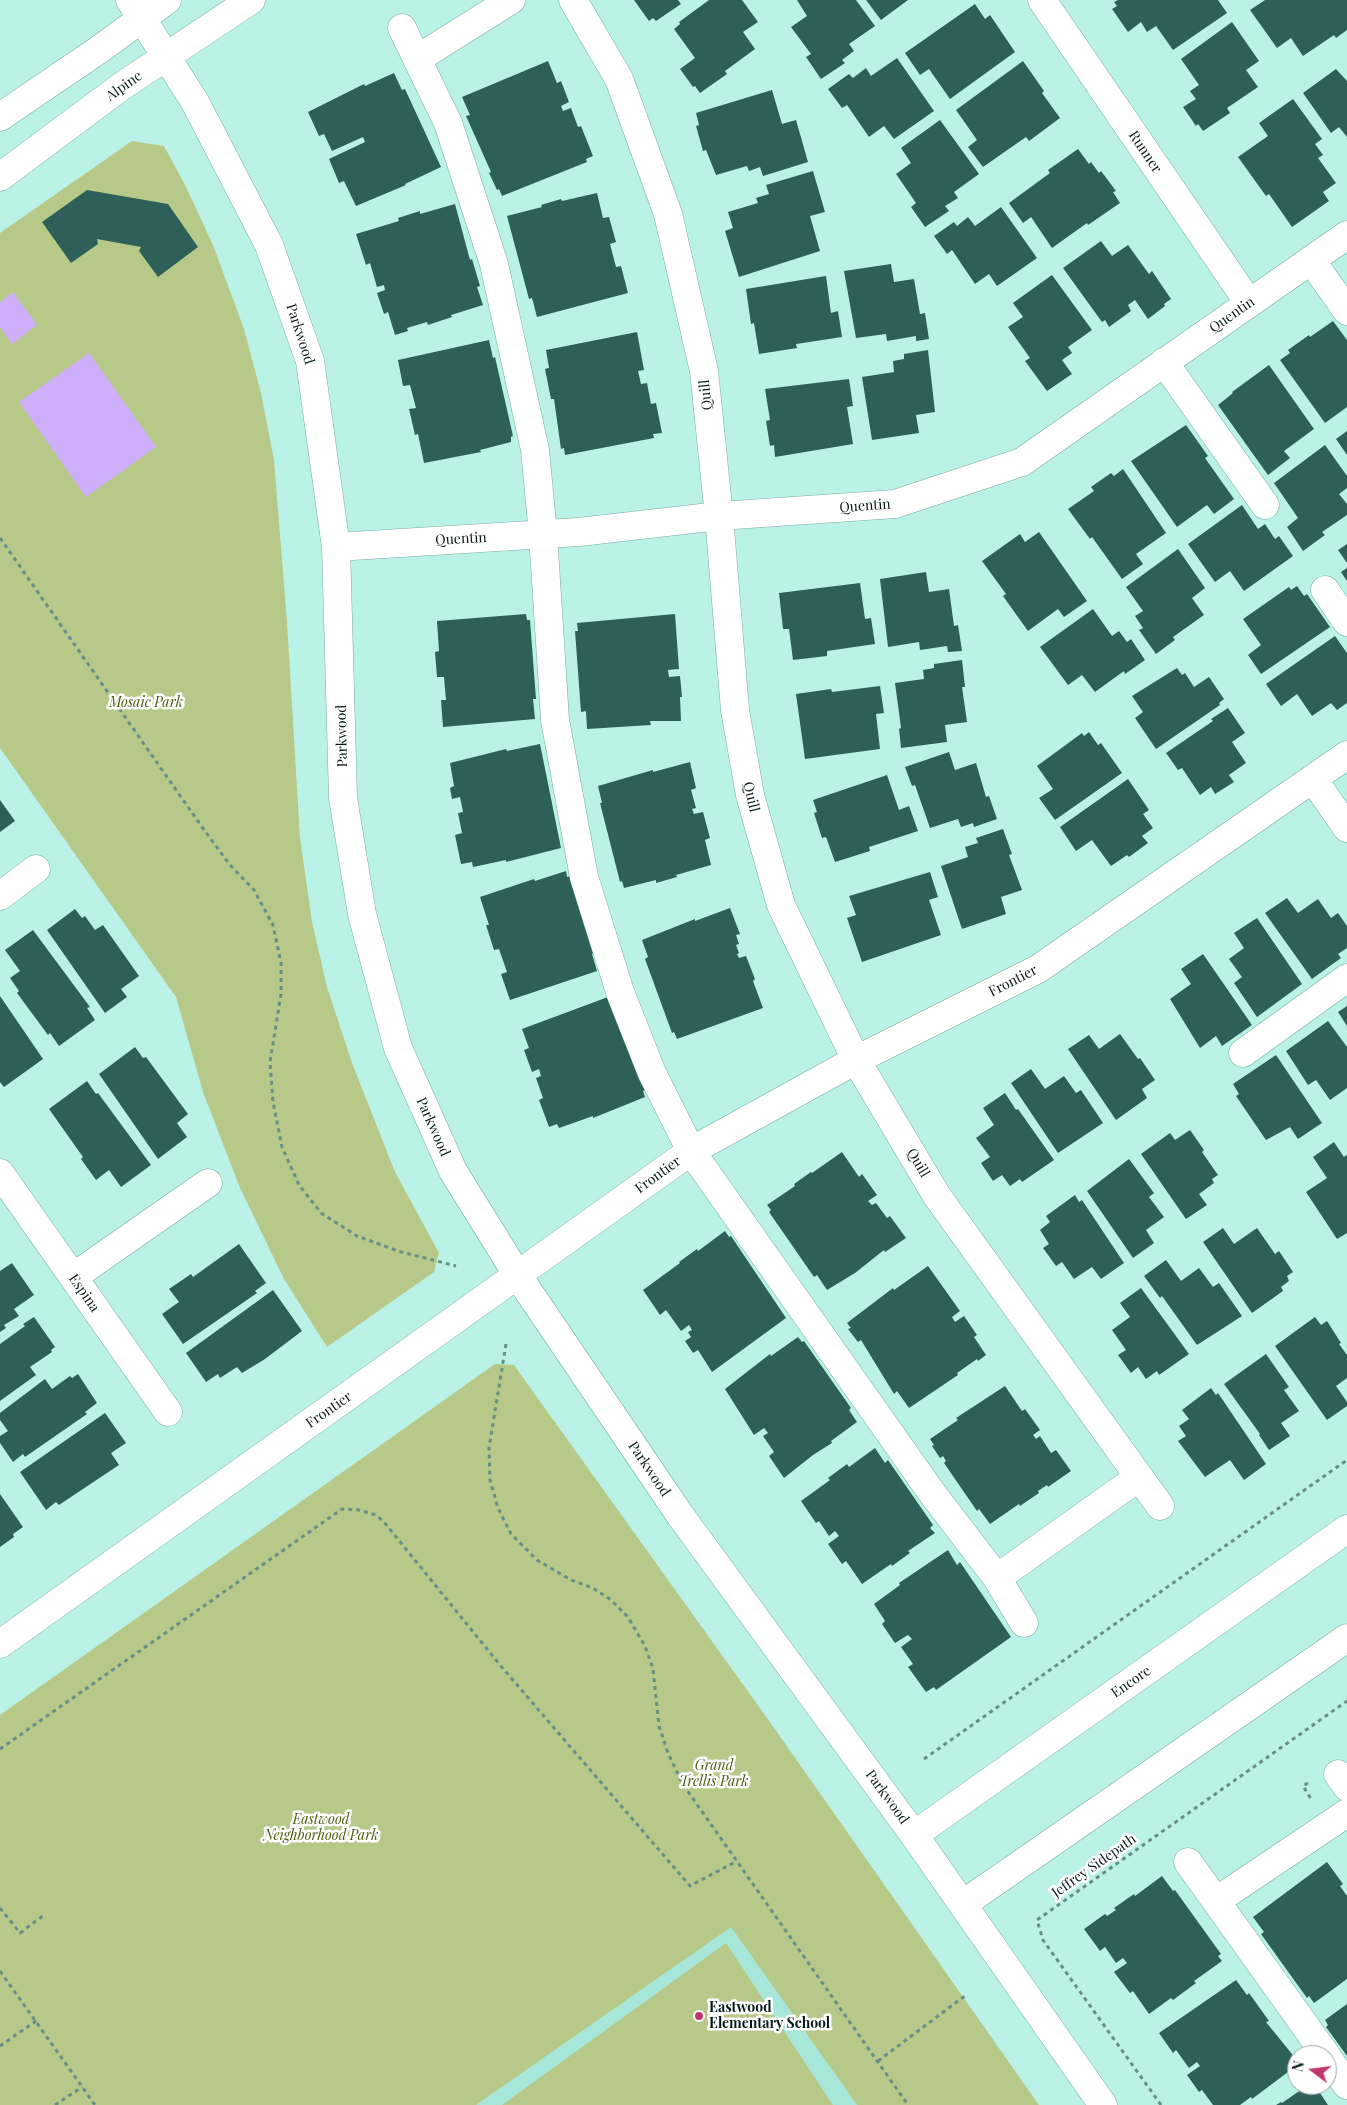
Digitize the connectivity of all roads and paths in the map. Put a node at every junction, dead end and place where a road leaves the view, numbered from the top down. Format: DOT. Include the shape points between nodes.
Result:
graph roads {
  1 [pos="167,0"];
  2 [pos="251,0"];
  3 [pos="511,0"];
  4 [pos="573,0"];
  5 [pos="1042,0"];
  6 [pos="136,9"];
  7 [pos="402,28"];
  8 [pos="168,57"];
  9 [pos="418,59"];
  10 [pos="0,117"];
  11 [pos="0,177"];
  12 [pos="1347,235"];
  13 [pos="1311,260"];
  14 [pos="1249,303"];
  15 [pos="1347,311"];
  16 [pos="1164,362"];
  17 [pos="1265,505"];
  18 [pos="719,516"];
  19 [pos="543,534"];
  20 [pos="0,538"];
  21 [pos="336,547"];
  22 [pos="1325,590"];
  23 [pos="1347,622"];
  24 [pos="1347,755"];
  25 [pos="1313,778"];
  26 [pos="1347,828"];
  27 [pos="36,870"];
  28 [pos="0,896"];
  29 [pos="1347,978"];
  30 [pos="1243,1053"];
  31 [pos="856,1060"];
  32 [pos="690,1151"];
  33 [pos="0,1173"];
  34 [pos="208,1183"];
  35 [pos="456,1266"];
  36 [pos="518,1276"];
  37 [pos="73,1277"];
  38 [pos="506,1344"];
  39 [pos="168,1412"];
  40 [pos="1347,1460"];
  41 [pos="1139,1477"];
  42 [pos="1160,1506"];
  43 [pos="1347,1529"];
  44 [pos="997,1578"];
  45 [pos="1024,1623"];
  46 [pos="1347,1638"];
  47 [pos="0,1644"];
  48 [pos="1347,1701"];
  49 [pos="0,1749"];
  50 [pos="924,1759"];
  51 [pos="1347,1813"];
  52 [pos="914,1834"];
  53 [pos="738,1861"];
  54 [pos="1188,1862"];
  55 [pos="1216,1901"];
  56 [pos="963,1904"];
  57 [pos="0,1908"];
  58 [pos="44,1915"];
  59 [pos="0,1971"];
  60 [pos="966,1995"];
  61 [pos="36,2021"];
  62 [pos="1318,2045"];
  63 [pos="0,2046"];
  64 [pos="878,2061"];
  65 [pos="1337,2071"];
  66 [pos="1347,2085"];
  67 [pos="82,2087"];
  68 [pos="55,2105"];
  69 [pos="95,2105"];
  70 [pos="908,2105"];
  71 [pos="1103,2105"];
  72 [pos="1161,2105"];
  1 -- 6 [label="street"];
  2 -- 8 [label="street, Alpine"];
  3 -- 9 [label="street"];
  4 -- 18 [label="street, Quill" via="619,79 668,214 704,371"];
  5 -- 14 [label="street, Runner"];
  6 -- 8 [label="street, Parkwood"];
  6 -- 10 [label="street"];
  7 -- 9 [label="street"];
  8 -- 11 [label="street, Alpine" via="122,86"];
  8 -- 21 [label="street, Parkwood" via="210,128 269,245 310,361"];
  9 -- 19 [label="street" via="448,123 494,264 535,450"];
  12 -- 13 [label="street, Quentin"];
  13 -- 14 [label="street, Quentin"];
  13 -- 15 [label="street"];
  14 -- 16 [label="street, Quentin"];
  16 -- 17 [label="street"];
  16 -- 18 [label="street, Quentin" via="1022,462 895,504"];
  18 -- 19 [label="street, Quentin"];
  18 -- 31 [label="street, Quill" via="735,710 750,795 781,905"];
  19 -- 21 [label="street, Quentin"];
  19 -- 32 [label="street" via="555,720 584,877 624,1001 652,1073"];
  20 -- 35 [label="path" via="202,827 230,865 254,890 273,925 281,963 281,994 270,1062 273,1102 282,1147 299,1185 321,1213 357,1236"];
  21 -- 36 [label="street, Parkwood" via="343,798 362,914 398,1048 453,1171"];
  22 -- 23 [label="street"];
  24 -- 25 [label="street, Frontier"];
  25 -- 26 [label="street"];
  25 -- 31 [label="street, Frontier" via="1038,969"];
  27 -- 28 [label="street"];
  29 -- 30 [label="street"];
  31 -- 32 [label="street, Frontier"];
  31 -- 41 [label="street, Quill" via="938,1196"];
  32 -- 36 [label="street, Frontier"];
  32 -- 44 [label="street" via="932,1493"];
  33 -- 37 [label="street, Espina"];
  34 -- 37 [label="street"];
  36 -- 47 [label="street, Frontier"];
  36 -- 52 [label="street, Parkwood" via="680,1515"];
  37 -- 39 [label="street, Espina"];
  38 -- 53 [label="path" via="489,1448 490,1480 498,1508 511,1534 537,1560 593,1588 628,1617 652,1669 660,1726 668,1753 682,1783"];
  40 -- 50 [label="path"];
  41 -- 42 [label="street, Quill"];
  41 -- 44 [label="street"];
  43 -- 52 [label="street, Encore"];
  44 -- 45 [label="street"];
  46 -- 56 [label="street"];
  48 -- 72 [label="path, Jeffrey Sidepath" via="1037,1920 1043,1940"];
  49 -- 53 [label="path" via="342,1509 359,1510 376,1515 384,1522 500,1665 690,1886"];
  51 -- 55 [label="street"];
  52 -- 56 [label="street, Parkwood"];
  53 -- 64 [label="path"];
  54 -- 55 [label="street"];
  55 -- 62 [label="street"];
  56 -- 71 [label="street, Parkwood"];
  57 -- 58 [label="path" via="20,1933"];
  59 -- 61 [label="path"];
  60 -- 64 [label="path"];
  61 -- 63 [label="path"];
  61 -- 67 [label="path"];
  64 -- 70 [label="path"];
  65 -- 66 [label="street"];
  67 -- 68 [label="path"];
  67 -- 69 [label="path"];
}
